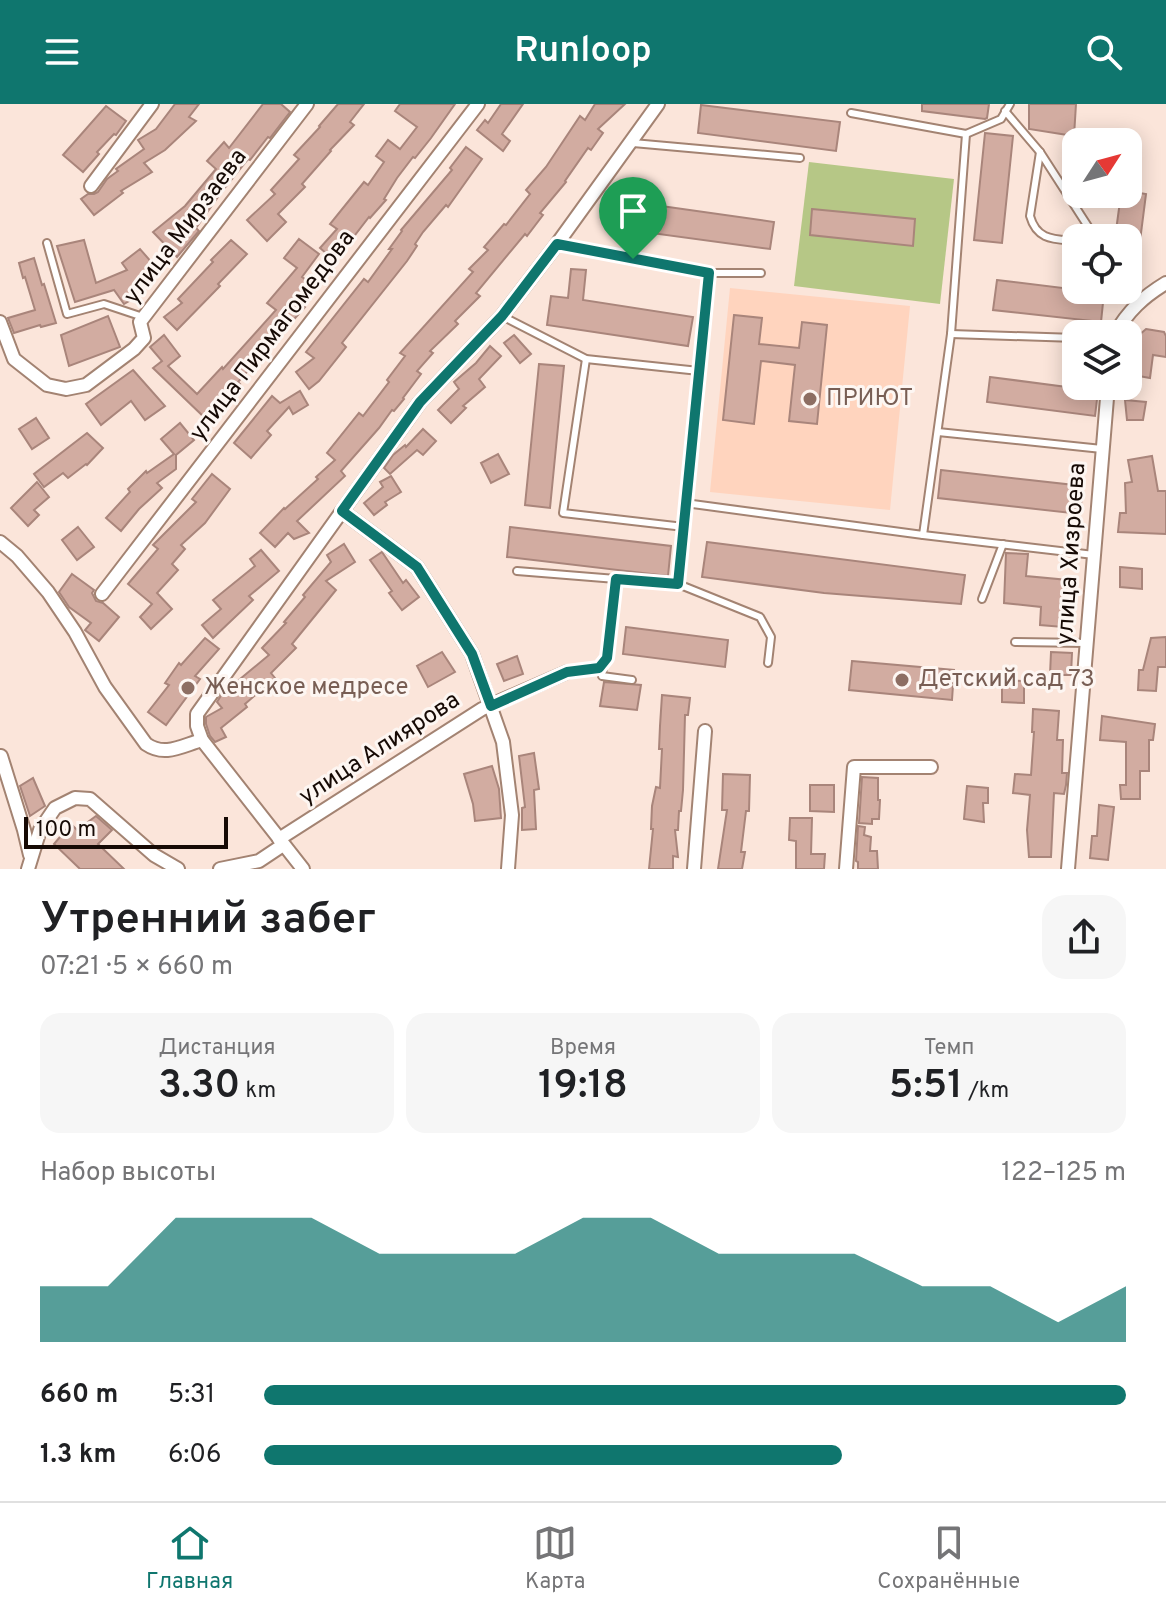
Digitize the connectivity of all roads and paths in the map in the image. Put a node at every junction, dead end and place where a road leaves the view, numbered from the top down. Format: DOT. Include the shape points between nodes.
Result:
graph roads {
  1 [pos="152,104"];
  2 [pos="307,104"];
  3 [pos="478,104"];
  4 [pos="658,104"];
  5 [pos="1008,108"];
  6 [pos="851,113"];
  7 [pos="966,134"];
  8 [pos="629,143"];
  9 [pos="1040,152"];
  10 [pos="800,158"];
  11 [pos="91,186"];
  12 [pos="1086,224"];
  13 [pos="1062,239"];
  14 [pos="47,243"];
  15 [pos="557,244"];
  16 [pos="709,273"];
  17 [pos="761,273"];
  18 [pos="1166,283"];
  19 [pos="502,316"];
  20 [pos="143,317"];
  21 [pos="1124,320"];
  22 [pos="0,322"];
  23 [pos="951,334"];
  24 [pos="1062,338"];
  25 [pos="586,359"];
  26 [pos="699,371"];
  27 [pos="1107,400"];
  28 [pos="938,432"];
  29 [pos="1102,449"];
  30 [pos="685,503"];
  31 [pos="342,511"];
  32 [pos="684,527"];
  33 [pos="923,535"];
  34 [pos="0,542"];
  35 [pos="1003,544"];
  36 [pos="1094,555"];
  37 [pos="517,571"];
  38 [pos="616,579"];
  39 [pos="678,584"];
  40 [pos="102,594"];
  41 [pos="982,599"];
  42 [pos="1015,642"];
  43 [pos="1087,643"];
  44 [pos="604,663"];
  45 [pos="768,663"];
  46 [pos="567,672"];
  47 [pos="632,680"];
  48 [pos="491,706"];
  49 [pos="705,731"];
  50 [pos="202,740"];
  51 [pos="1,756"];
  52 [pos="931,767"];
  53 [pos="3,775"];
  54 [pos="281,842"];
  55 [pos="29,864"];
  56 [pos="178,869"];
  57 [pos="220,869"];
  58 [pos="303,869"];
  59 [pos="508,869"];
  60 [pos="694,869"];
  61 [pos="846,869"];
  62 [pos="1068,869"];
  1 -- 11 [label="street"];
  2 -- 20 [label="street, улица Мирзаева"];
  3 -- 40 [label="street, улица Пирмагомедова"];
  4 -- 8 [label="street"];
  5 -- 7 [label="lane" via="1001,119"];
  5 -- 9 [label="lane"];
  6 -- 7 [label="lane"];
  7 -- 23 [label="lane"];
  8 -- 10 [label="lane"];
  8 -- 15 [label="street"];
  9 -- 12 [label="lane"];
  9 -- 13 [label="lane" via="1030,216 1042,236"];
  14 -- 20 [label="lane" via="67,314 104,304"];
  15 -- 16 [label="lane"];
  15 -- 19 [label="street"];
  16 -- 17 [label="lane"];
  16 -- 26 [label="lane"];
  18 -- 21 [label="street"];
  19 -- 25 [label="lane"];
  19 -- 31 [label="street" via="420,402"];
  20 -- 22 [label="street, улица Мирзаева" via="144,338 134,349 86,385 66,389 47,385 14,359"];
  23 -- 24 [label="lane"];
  23 -- 28 [label="lane"];
  25 -- 26 [label="lane"];
  25 -- 32 [label="lane" via="563,513"];
  26 -- 30 [label="lane"];
  27 -- 29 [label="street, улица Хизроева"];
  28 -- 29 [label="lane"];
  28 -- 33 [label="lane"];
  29 -- 36 [label="street, улица Хизроева"];
  30 -- 32 [label="lane"];
  30 -- 33 [label="lane"];
  31 -- 48 [label="street" via="417,567 472,654"];
  31 -- 50 [label="street" via="197,714"];
  32 -- 39 [label="lane"];
  33 -- 35 [label="lane"];
  34 -- 50 [label="street" via="48,592 146,744 166,751"];
  35 -- 36 [label="lane"];
  35 -- 41 [label="lane"];
  36 -- 43 [label="street, улица Хизроева"];
  37 -- 38 [label="lane"];
  38 -- 39 [label="lane"];
  38 -- 44 [label="lane"];
  39 -- 45 [label="lane" via="760,617 771,637"];
  42 -- 43 [label="lane"];
  43 -- 62 [label="street, улица Хизроева"];
  44 -- 46 [label="lane, улица Алиярова"];
  44 -- 47 [label="lane" via="602,676"];
  46 -- 48 [label="street, улица Алиярова"];
  48 -- 54 [label="street, улица Алиярова"];
  48 -- 59 [label="street" via="503,742 512,815"];
  49 -- 60 [label="street"];
  50 -- 54 [label="street"];
  51 -- 53 [label="street"];
  52 -- 61 [label="street" via="854,767"];
  53 -- 55 [label="street" via="24,830"];
  54 -- 57 [label="street, улица Алиярова" via="259,861"];
  54 -- 58 [label="street"];
  55 -- 56 [label="street" via="40,830 55,808 75,798 90,799"];
}
